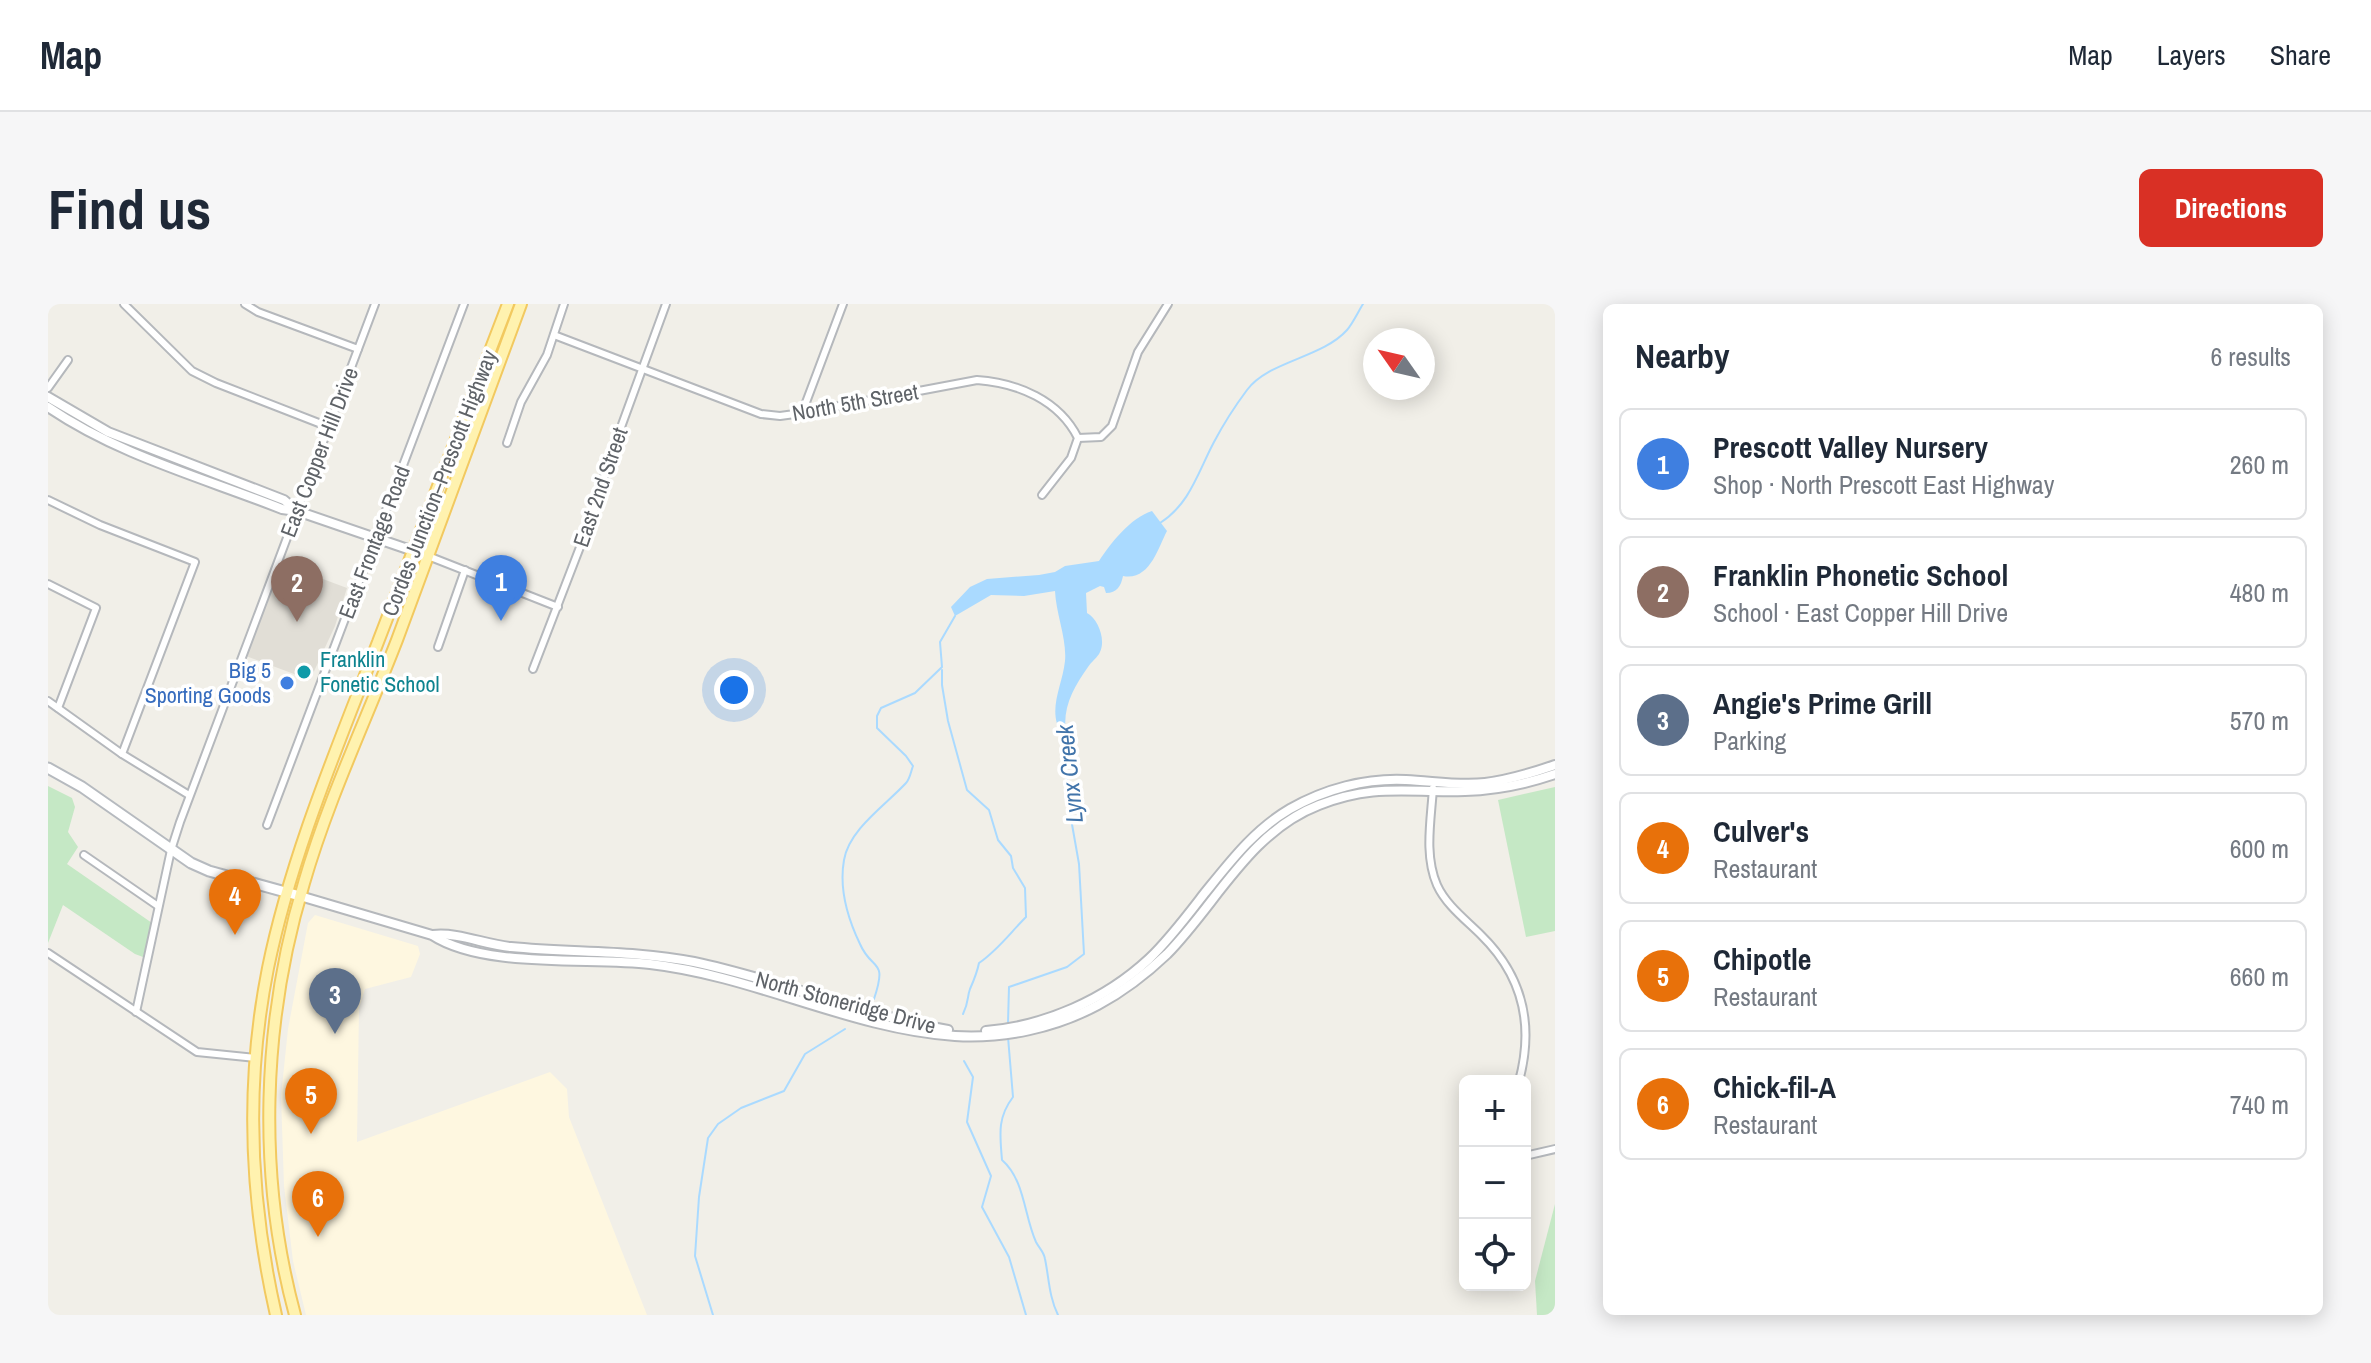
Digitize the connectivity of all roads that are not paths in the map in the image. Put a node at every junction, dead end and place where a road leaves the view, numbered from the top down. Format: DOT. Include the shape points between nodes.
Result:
graph roads {
  1 [pos="124,304"];
  2 [pos="245,304"];
  3 [pos="375,304"];
  4 [pos="464,304"];
  5 [pos="508,304"];
  6 [pos="521,304"];
  7 [pos="564,304"];
  8 [pos="666,304"];
  9 [pos="843,304"];
  10 [pos="1168,304"];
  11 [pos="554,335"];
  12 [pos="358,349"];
  13 [pos="68,360"];
  14 [pos="641,368"];
  15 [pos="48,388"];
  16 [pos="48,397"];
  17 [pos="48,407"];
  18 [pos="802,413"];
  19 [pos="329,427"];
  20 [pos="1078,438"];
  21 [pos="507,443"];
  22 [pos="150,454"];
  23 [pos="1042,495"];
  24 [pos="48,500"];
  25 [pos="297,511"];
  26 [pos="375,538"];
  27 [pos="413,550"];
  28 [pos="428,556"];
  29 [pos="465,570"];
  30 [pos="48,584"];
  31 [pos="558,607"];
  32 [pos="438,647"];
  33 [pos="533,669"];
  34 [pos="48,701"];
  35 [pos="58,708"];
  36 [pos="122,754"];
  37 [pos="1555,765"];
  38 [pos="48,768"];
  39 [pos="1555,774"];
  40 [pos="1433,787"];
  41 [pos="189,795"];
  42 [pos="267,825"];
  43 [pos="171,850"];
  44 [pos="84,855"];
  45 [pos="287,892"];
  46 [pos="300,896"];
  47 [pos="158,906"];
  48 [pos="48,953"];
  49 [pos="136,1012"];
  50 [pos="256,1058"];
  51 [pos="1520,1075"];
  52 [pos="1555,1149"];
  53 [pos="1531,1155"];
  54 [pos="276,1315"];
  55 [pos="295,1315"];
  1 -- 19 [label="street" via="192,371"];
  2 -- 12 [label="street"];
  3 -- 12 [label="street, East Copper Hill Drive"];
  4 -- 26 [label="street, East Frontage Road"];
  5 -- 27 [label="main road, Cordes Junction–Prescott Highway"];
  6 -- 28 [label="main road, Cordes Junction–Prescott Highway"];
  7 -- 11 [label="street"];
  8 -- 14 [label="street, East 2nd Street"];
  9 -- 18 [label="street"];
  10 -- 20 [label="street" via="1138,352 1112,426 1101,437"];
  11 -- 14 [label="street, North 5th Street"];
  11 -- 21 [label="street"];
  12 -- 19 [label="street, East Copper Hill Drive"];
  13 -- 15 [label="street"];
  14 -- 18 [label="street, North 5th Street" via="761,414"];
  14 -- 31 [label="street, East 2nd Street"];
  16 -- 22 [label="street"];
  17 -- 22 [label="street" via="104,439"];
  18 -- 20 [label="street, North 5th Street" via="977,380 1004,382 1060,411"];
  19 -- 25 [label="street, East Copper Hill Drive"];
  20 -- 23 [label="street" via="1071,458"];
  22 -- 25 [label="street"];
  24 -- 36 [label="street" via="195,562"];
  25 -- 26 [label="street"];
  25 -- 41 [label="street, East Copper Hill Drive"];
  26 -- 27 [label="street"];
  26 -- 42 [label="street, East Frontage Road"];
  27 -- 28 [label="street"];
  27 -- 45 [label="main road, Cordes Junction–Prescott Highway"];
  28 -- 29 [label="street"];
  28 -- 46 [label="main road, Cordes Junction–Prescott Highway"];
  29 -- 31 [label="street"];
  29 -- 32 [label="street"];
  30 -- 35 [label="street" via="96,608"];
  31 -- 33 [label="street, East 2nd Street"];
  34 -- 35 [label="street"];
  35 -- 36 [label="street"];
  36 -- 41 [label="street"];
  37 -- 40 [label="street, North Stoneridge Drive" via="1485,783"];
  38 -- 43 [label="main road, North Stoneridge Drive"];
  39 -- 40 [label="street, North Stoneridge Drive" via="1490,790"];
  40 -- 46 [label="street, North Stoneridge Drive" via="1367,791 1302,813 1253,850 1169,952 1132,985 1080,1014 981,1034 902,1028 693,971 484,953"];
  40 -- 51 [label="street" via="1431,865 1447,901 1491,945 1518,991 1527,1038"];
  41 -- 43 [label="street, East Copper Hill Drive"];
  43 -- 45 [label="main road, North Stoneridge Drive" via="209,871"];
  43 -- 47 [label="street, East Copper Hill Drive"];
  44 -- 47 [label="street"];
  45 -- 46 [label="main road, North Stoneridge Drive"];
  45 -- 50 [label="main road, Cordes Junction–Prescott Highway" via="268,970"];
  46 -- 55 [label="main road, Cordes Junction–Prescott Highway" via="280,990 269,1122 278,1224"];
  47 -- 49 [label="street, East Copper Hill Drive"];
  48 -- 49 [label="street"];
  49 -- 50 [label="street" via="197,1052"];
  50 -- 54 [label="main road, Cordes Junction–Prescott Highway" via="256,1201"];
  52 -- 53 [label="street"];
}
